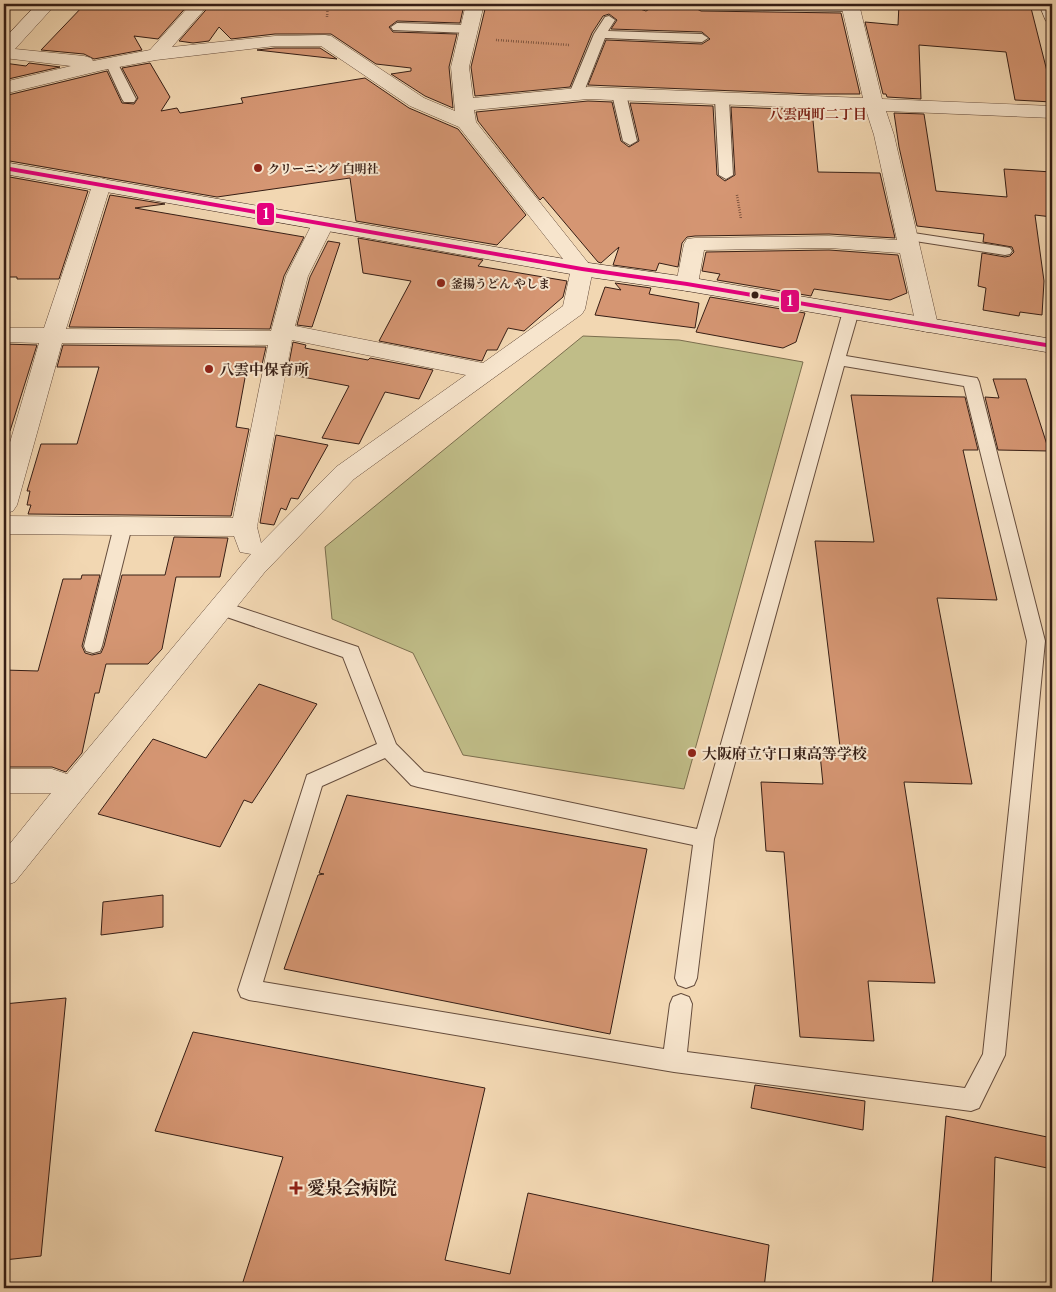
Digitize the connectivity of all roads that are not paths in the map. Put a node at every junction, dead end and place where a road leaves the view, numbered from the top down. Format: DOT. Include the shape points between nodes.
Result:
graph roads {
  1 [pos="47,4"];
  2 [pos="200,4"];
  3 [pos="475,4"];
  4 [pos="1048,4"];
  5 [pos="701,5"];
  6 [pos="851,5"];
  7 [pos="1052,17"];
  8 [pos="610,20"];
  9 [pos="397,27"];
  10 [pos="468,34"];
  11 [pos="600,34"];
  12 [pos="702,38"];
  13 [pos="4,49"];
  14 [pos="4,52"];
  15 [pos="156,54"];
  16 [pos="107,63"];
  17 [pos="4,88"];
  18 [pos="576,94"];
  19 [pos="619,94"];
  20 [pos="129,99"];
  21 [pos="722,99"];
  22 [pos="874,105"];
  23 [pos="1052,112"];
  24 [pos="465,114"];
  25 [pos="630,141"];
  26 [pos="4,168"];
  27 [pos="726,175"];
  28 [pos="101,184"];
  29 [pos="323,224"];
  30 [pos="909,241"];
  31 [pos="1005,251"];
  32 [pos="582,269"];
  33 [pos="687,284"];
  34 [pos="851,311"];
  35 [pos="927,325"];
  36 [pos="281,334"];
  37 [pos="4,335"];
  38 [pos="53,335"];
  39 [pos="1052,346"];
  40 [pos="837,360"];
  41 [pos="485,371"];
  42 [pos="4,505"];
  43 [pos="4,525"];
  44 [pos="123,526"];
  45 [pos="244,527"];
  46 [pos="255,566"];
  47 [pos="221,608"];
  48 [pos="93,646"];
  49 [pos="388,748"];
  50 [pos="4,781"];
  51 [pos="72,789"];
  52 [pos="704,839"];
  53 [pos="4,874"];
  54 [pos="686,978"];
  55 [pos="681,1004"];
  56 [pos="674,1061"];
  1 -- 13 [label="street"];
  2 -- 15 [label="street"];
  3 -- 10 [label="street"];
  4 -- 7 [label="street"];
  5 -- 6 [label="lane"];
  6 -- 22 [label="street"];
  8 -- 11 [label="lane"];
  9 -- 10 [label="lane"];
  10 -- 24 [label="street" via="460,67"];
  11 -- 12 [label="lane"];
  11 -- 18 [label="lane"];
  14 -- 16 [label="street"];
  15 -- 16 [label="street"];
  15 -- 24 [label="street" via="275,40 325,40 417,102"];
  16 -- 17 [label="street"];
  16 -- 20 [label="lane"];
  18 -- 19 [label="street"];
  18 -- 24 [label="street"];
  19 -- 21 [label="street"];
  19 -- 25 [label="lane"];
  21 -- 22 [label="street"];
  21 -- 27 [label="lane"];
  22 -- 23 [label="street"];
  22 -- 30 [label="street"];
  24 -- 32 [label="street"];
  26 -- 28 [label="street"];
  28 -- 29 [label="street"];
  28 -- 38 [label="street"];
  29 -- 32 [label="street"];
  29 -- 36 [label="street" via="297,276"];
  30 -- 31 [label="lane"];
  30 -- 33 [label="street" via="695,244"];
  30 -- 35 [label="street"];
  32 -- 33 [label="street"];
  32 -- 41 [label="street" via="574,309"];
  33 -- 34 [label="street"];
  34 -- 35 [label="street"];
  34 -- 40 [label="lane"];
  35 -- 39 [label="street"];
  36 -- 38 [label="street"];
  36 -- 41 [label="street"];
  36 -- 45 [label="street"];
  37 -- 38 [label="street"];
  38 -- 42 [label="street"];
  40 -- 52 [label="lane"];
  40 -- 56 [label="lane" via="971,382 1036,641 994,1055 971,1100"];
  41 -- 46 [label="street" via="345,472"];
  43 -- 44 [label="street"];
  44 -- 45 [label="street"];
  44 -- 48 [label="lane"];
  45 -- 46 [label="street"];
  46 -- 47 [label="street"];
  47 -- 49 [label="lane" via="351,652"];
  47 -- 51 [label="street"];
  49 -- 52 [label="lane" via="418,779"];
  49 -- 56 [label="lane" via="314,780 249,990"];
  50 -- 51 [label="street" via="52,781"];
  51 -- 53 [label="street"];
  52 -- 54 [label="lane"];
  55 -- 56 [label="lane"];
}
